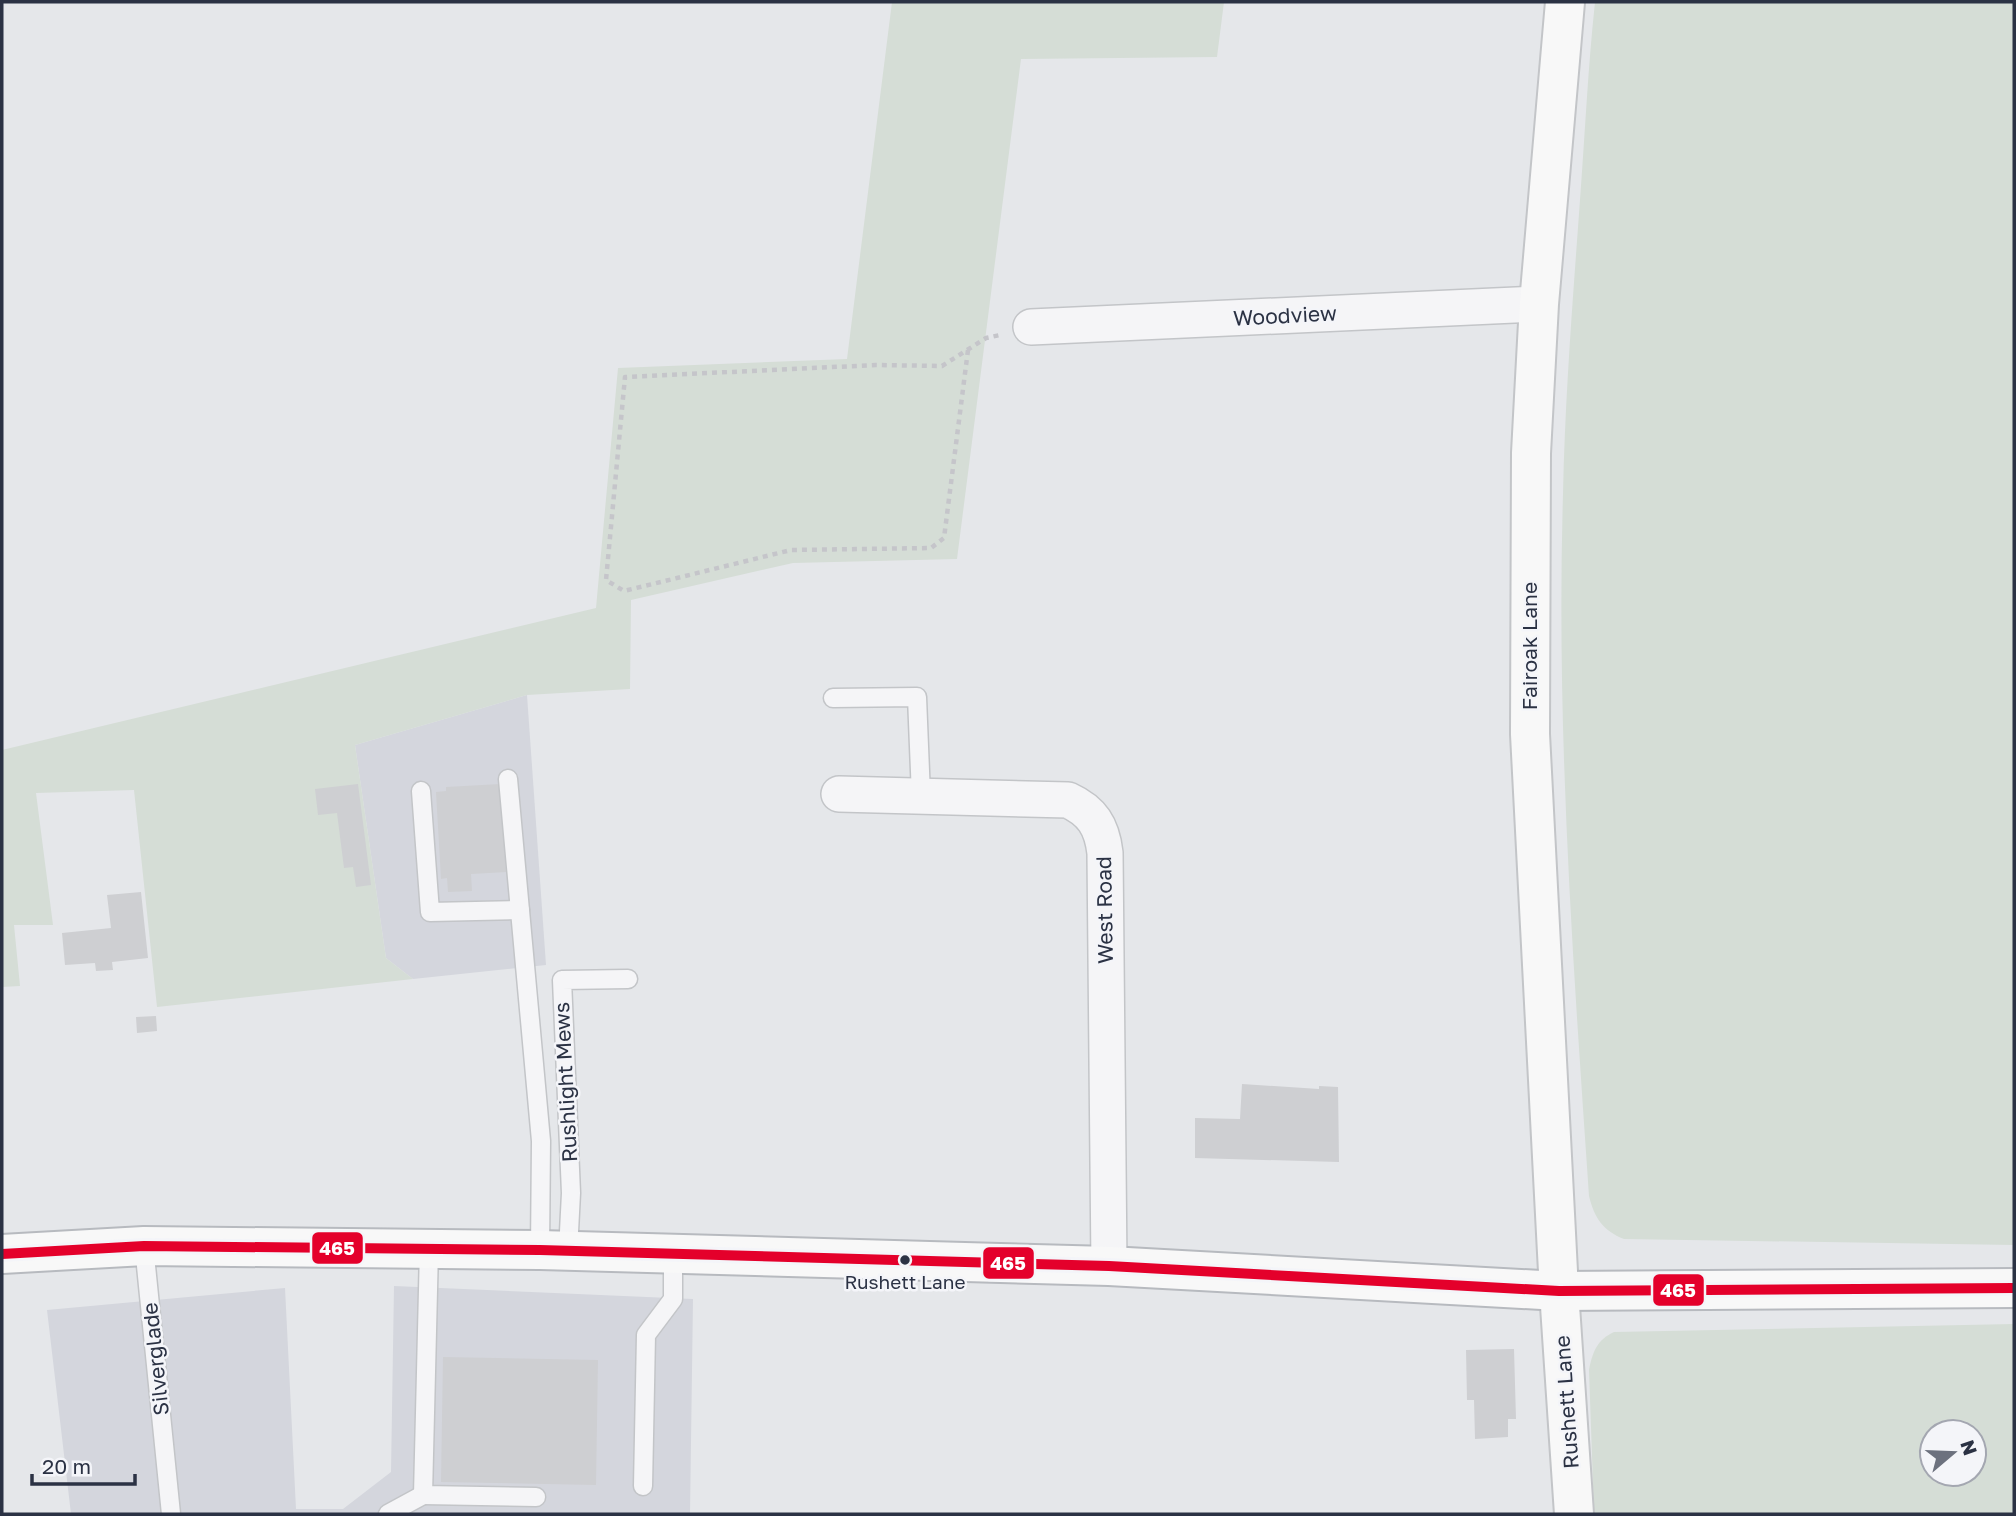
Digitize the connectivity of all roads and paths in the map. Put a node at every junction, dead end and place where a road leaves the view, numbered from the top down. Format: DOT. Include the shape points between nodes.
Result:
graph roads {
  1 [pos="1565,2"];
  2 [pos="1539,304"];
  3 [pos="1031,327"];
  4 [pos="968,350"];
  5 [pos="833,698"];
  6 [pos="508,779"];
  7 [pos="421,791"];
  8 [pos="839,794"];
  9 [pos="921,796"];
  10 [pos="520,910"];
  11 [pos="628,979"];
  12 [pos="144,1246"];
  13 [pos="429,1249"];
  14 [pos="554,1250"];
  15 [pos="2,1254"];
  16 [pos="673,1255"];
  17 [pos="1109,1266"];
  18 [pos="2014,1288"];
  19 [pos="1559,1290"];
  20 [pos="643,1486"];
  21 [pos="423,1495"];
  22 [pos="536,1497"];
  23 [pos="171,1514"];
  24 [pos="388,1514"];
  25 [pos="1574,1514"];
  1 -- 2 [label="main road, Fairoak Lane"];
  2 -- 3 [label="street, Woodview"];
  2 -- 19 [label="main road, Fairoak Lane" via="1531,453 1530,734"];
  3 -- 4 [label="path" via="986,338"];
  4 -- 4 [label="path" via="942,366 625,377 606,580 624,591 791,550 931,548 944,538"];
  5 -- 9 [label="lane" via="917,697"];
  6 -- 10 [label="lane"];
  7 -- 10 [label="lane" via="430,912"];
  8 -- 9 [label="street, West Road"];
  9 -- 17 [label="street, West Road" via="1068,800 1085,808 1103,836"];
  10 -- 14 [label="lane"];
  11 -- 14 [label="lane, Rushlight Mews" via="562,979 571,1193"];
  12 -- 13 [label="main road"];
  12 -- 15 [label="main road"];
  12 -- 23 [label="lane, Silverglade"];
  13 -- 14 [label="main road"];
  13 -- 21 [label="lane"];
  14 -- 16 [label="main road"];
  16 -- 17 [label="main road"];
  16 -- 20 [label="lane" via="673,1299 646,1335"];
  17 -- 19 [label="main road"];
  18 -- 19 [label="main road"];
  19 -- 25 [label="main road, Rushett Lane"];
  21 -- 22 [label="lane"];
  21 -- 24 [label="lane"];
}
